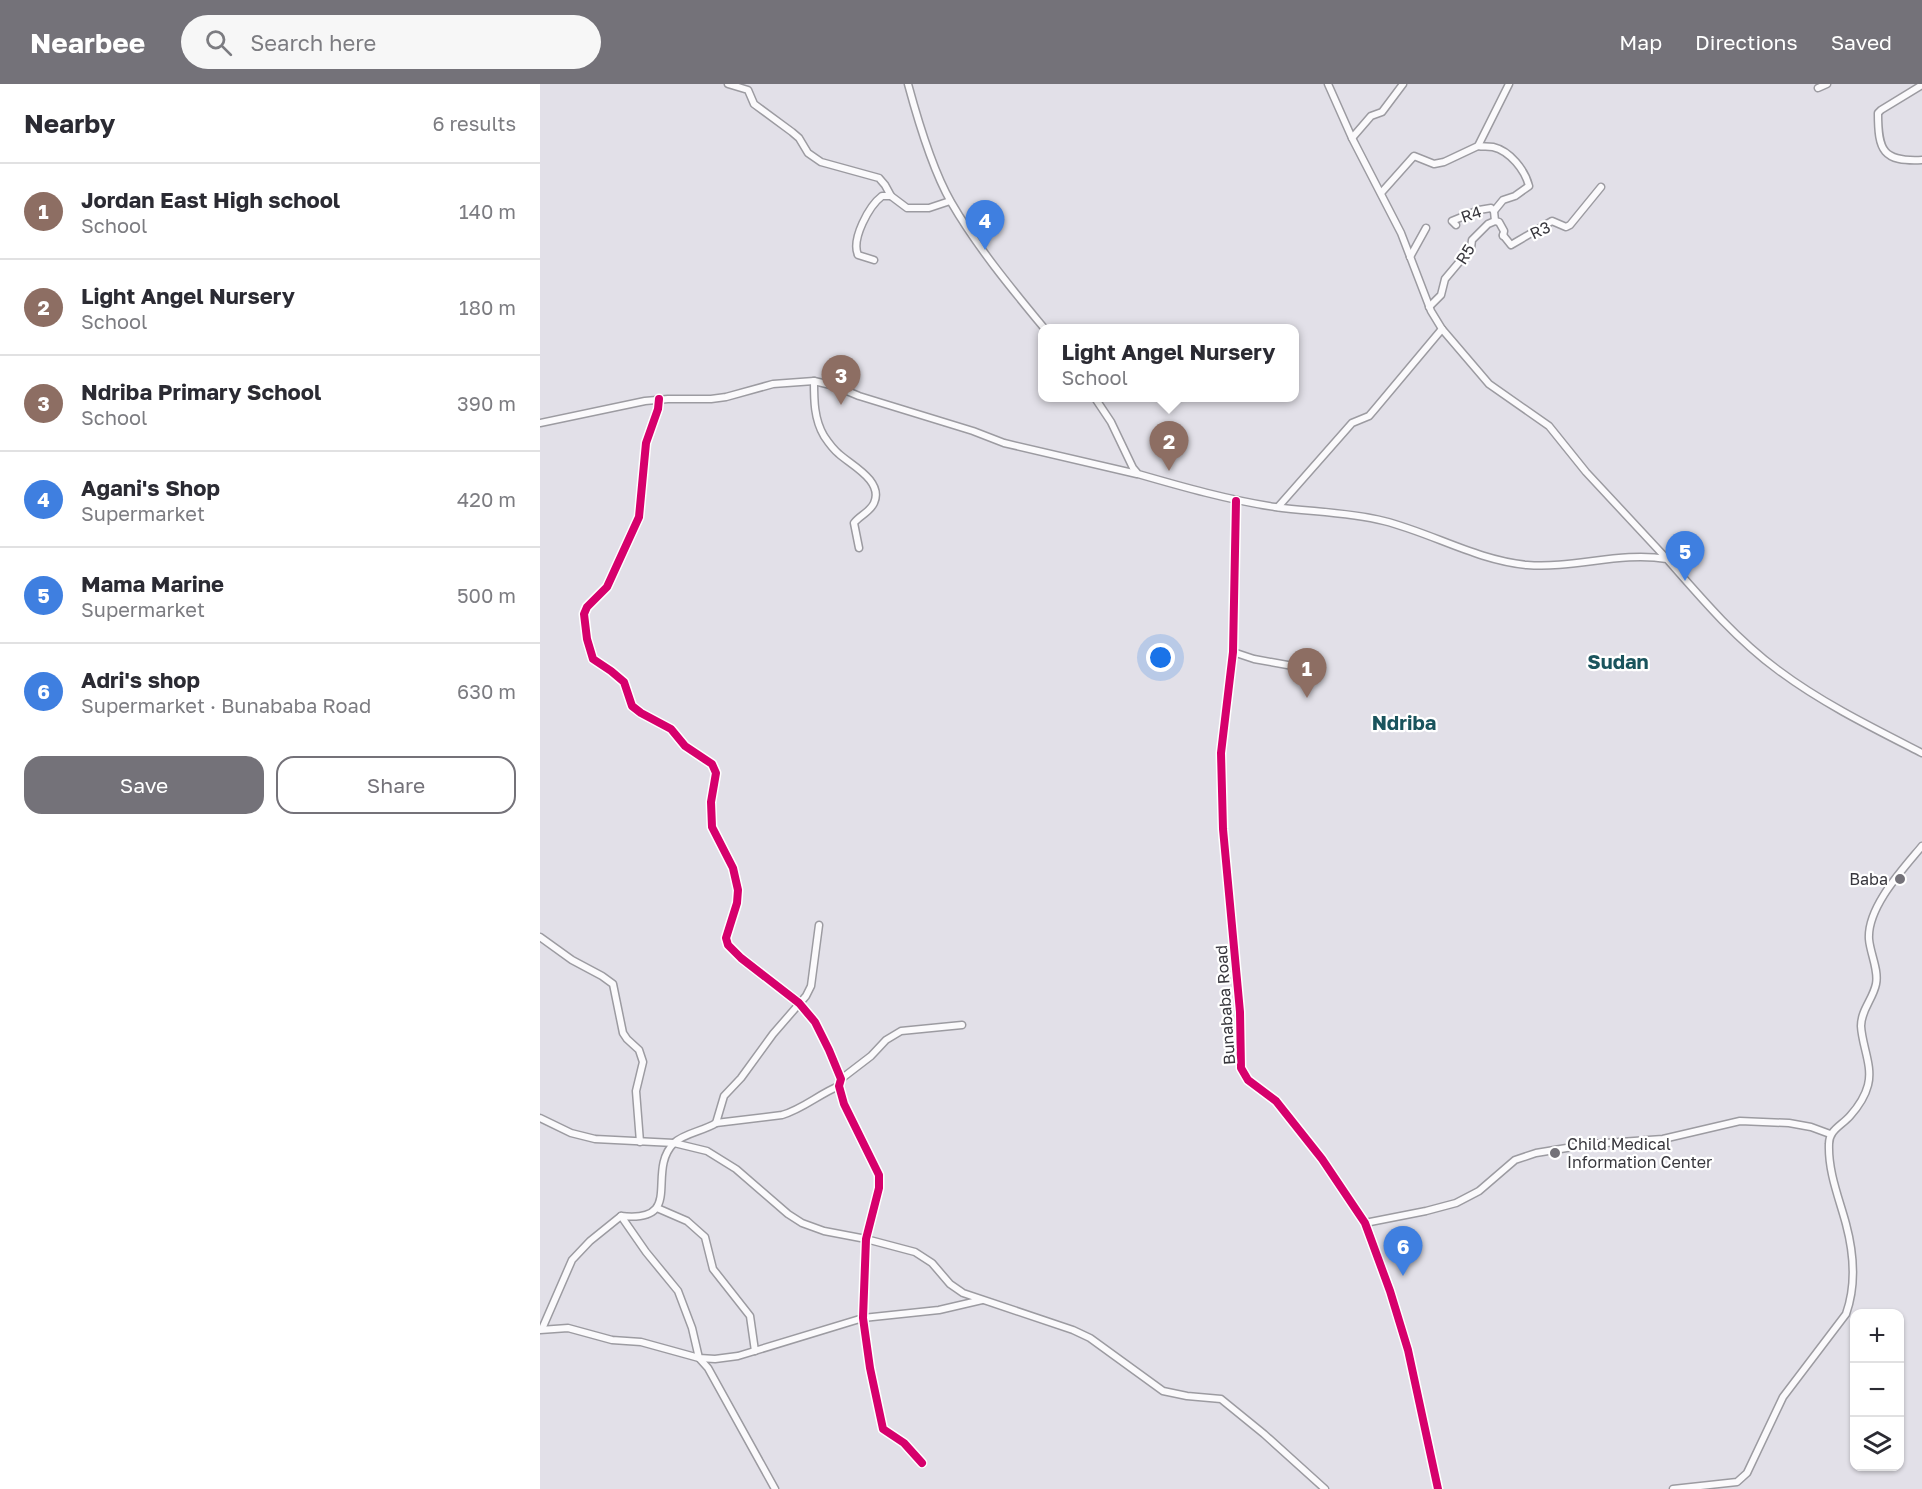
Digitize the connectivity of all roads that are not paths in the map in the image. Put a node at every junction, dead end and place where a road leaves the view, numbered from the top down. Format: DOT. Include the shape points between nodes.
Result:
graph roads {
  1 [pos="728,84"];
  2 [pos="908,84"];
  3 [pos="1328,84"];
  4 [pos="1403,84"];
  5 [pos="1509,84"];
  6 [pos="1827,84"];
  7 [pos="1922,85"];
  8 [pos="1818,88"];
  9 [pos="1352,138"];
  10 [pos="1478,146"];
  11 [pos="1922,160"];
  12 [pos="1601,187"];
  13 [pos="1381,193"];
  14 [pos="891,196"];
  15 [pos="950,201"];
  16 [pos="1494,212"];
  17 [pos="1496,221"];
  18 [pos="1456,225"];
  19 [pos="1426,228"];
  20 [pos="1410,257"];
  21 [pos="874,260"];
  22 [pos="1429,307"];
  23 [pos="1041,324"];
  24 [pos="1442,329"];
  25 [pos="814,381"];
  26 [pos="659,399"];
  27 [pos="1098,402"];
  28 [pos="540,423"];
  29 [pos="1138,474"];
  30 [pos="1236,501"];
  31 [pos="1278,507"];
  32 [pos="859,548"];
  33 [pos="1667,559"];
  34 [pos="1233,652"];
  35 [pos="1293,666"];
  36 [pos="1922,753"];
  37 [pos="1922,846"];
  38 [pos="819,925"];
  39 [pos="540,937"];
  40 [pos="799,1003"];
  41 [pos="962,1025"];
  42 [pos="841,1079"];
  43 [pos="839,1086"];
  44 [pos="540,1118"];
  45 [pos="716,1124"];
  46 [pos="1830,1134"];
  47 [pos="640,1142"];
  48 [pos="674,1143"];
  49 [pos="657,1208"];
  50 [pos="621,1216"];
  51 [pos="1365,1223"];
  52 [pos="866,1239"];
  53 [pos="982,1300"];
  54 [pos="863,1318"];
  55 [pos="541,1330"];
  56 [pos="755,1351"];
  57 [pos="699,1358"];
  58 [pos="715,1359"];
  59 [pos="708,1368"];
  60 [pos="922,1463"];
  61 [pos="775,1489"];
  62 [pos="1325,1489"];
  63 [pos="1438,1489"];
  64 [pos="1674,1489"];
  1 -- 14 [label="street" via="748,90 754,104 792,132 816,159 879,178"];
  2 -- 15 [label="street"];
  3 -- 9 [label="street"];
  4 -- 9 [label="street" via="1382,112 1371,116"];
  5 -- 10 [label="street"];
  6 -- 8 [label="street"];
  7 -- 11 [label="street" via="1878,113 1885,152 1893,159"];
  9 -- 13 [label="street"];
  10 -- 13 [label="street" via="1434,164 1414,156"];
  10 -- 16 [label="street" via="1500,150 1516,161 1527,179 1528,186 1503,200"];
  12 -- 17 [label="street, R3" via="1570,225 1552,221 1512,245"];
  13 -- 20 [label="street"];
  14 -- 15 [label="street" via="907,208"];
  14 -- 21 [label="street" via="882,196 872,205 857,243 858,255"];
  15 -- 23 [label="street"];
  16 -- 17 [label="street"];
  16 -- 18 [label="street, R4" via="1491,208 1479,210 1452,221"];
  17 -- 22 [label="street, R5" via="1472,240 1471,248 1445,279 1441,295"];
  19 -- 20 [label="street"];
  20 -- 22 [label="street"];
  22 -- 24 [label="street"];
  24 -- 31 [label="street" via="1375,409 1352,423"];
  24 -- 33 [label="street" via="1489,384 1549,426"];
  25 -- 26 [label="street" via="773,384 711,399"];
  25 -- 29 [label="street" via="1004,443"];
  25 -- 32 [label="street" via="815,410 822,431 836,452 864,472 874,490 872,506 854,523"];
  26 -- 28 [label="street"];
  26 -- 40 [label="street" via="646,443 639,517 608,587 587,606 586,639 593,659 624,682 632,705 670,729 685,746 712,764 716,773 712,827 733,868 738,890 726,938 728,945"];
  27 -- 29 [label="street"];
  29 -- 30 [label="street"];
  30 -- 31 [label="street"];
  30 -- 34 [label="street, Bunababa Road"];
  31 -- 33 [label="street" via="1382,520 1512,563 1562,564 1623,556"];
  33 -- 36 [label="street" via="1713,612 1776,669"];
  34 -- 35 [label="street"];
  34 -- 51 [label="street, Bunababa Road" via="1221,753 1241,1068 1248,1080 1276,1101"];
  37 -- 46 [label="street" via="1869,923 1876,982 1861,1025 1868,1085 1862,1101"];
  38 -- 40 [label="street" via="813,976"];
  39 -- 47 [label="street" via="613,984 623,1033 639,1050 643,1062 636,1091"];
  40 -- 42 [label="street" via="819,1030"];
  40 -- 45 [label="street" via="724,1096"];
  41 -- 42 [label="street" via="893,1034"];
  42 -- 43 [label="street"];
  43 -- 45 [label="street" via="792,1112"];
  43 -- 52 [label="street" via="879,1175"];
  44 -- 47 [label="street" via="595,1139"];
  45 -- 48 [label="street"];
  46 -- 51 [label="street" via="1789,1123 1740,1121 1663,1139 1536,1153 1515,1160 1479,1191 1456,1203"];
  46 -- 64 [label="street" via="1829,1159 1852,1262 1851,1300 1846,1314 1783,1397 1746,1473 1737,1482"];
  47 -- 48 [label="street"];
  48 -- 49 [label="street" via="664,1162"];
  48 -- 52 [label="street" via="707,1151 723,1160 802,1223"];
  49 -- 50 [label="street" via="641,1217"];
  49 -- 56 [label="street" via="687,1221 705,1237 712,1269 750,1316"];
  50 -- 55 [label="street" via="579,1250"];
  50 -- 57 [label="street" via="678,1291"];
  51 -- 63 [label="street, Bunababa Road" via="1408,1350"];
  52 -- 53 [label="street" via="923,1256 956,1289"];
  52 -- 54 [label="street"];
  53 -- 54 [label="street" via="939,1310"];
  53 -- 62 [label="street" via="1090,1338 1163,1391 1221,1399"];
  54 -- 56 [label="street"];
  54 -- 60 [label="street" via="883,1430 904,1443"];
  55 -- 57 [label="street" via="576,1329"];
  56 -- 58 [label="street"];
  57 -- 58 [label="street"];
  57 -- 59 [label="street"];
  58 -- 59 [label="street"];
  59 -- 61 [label="street"];
}
